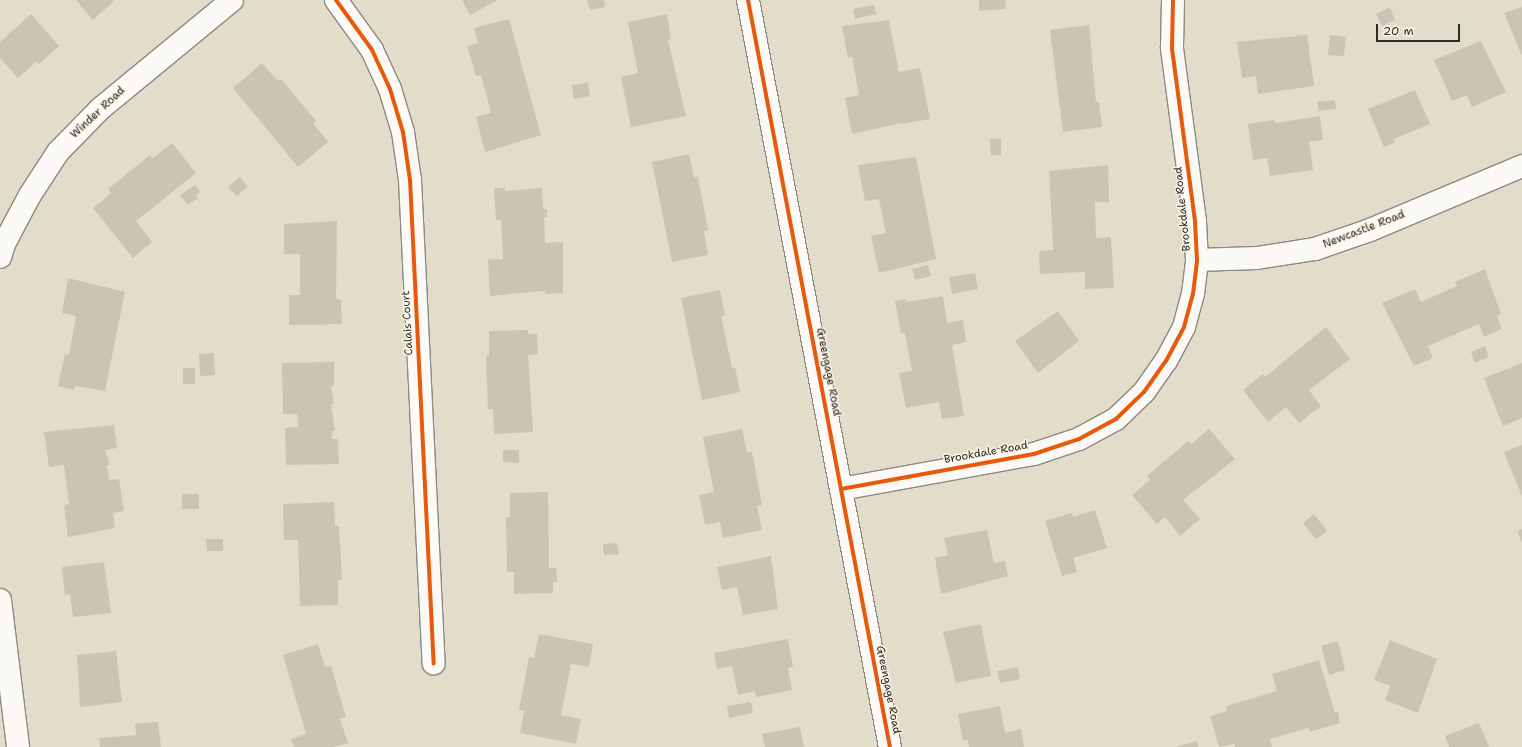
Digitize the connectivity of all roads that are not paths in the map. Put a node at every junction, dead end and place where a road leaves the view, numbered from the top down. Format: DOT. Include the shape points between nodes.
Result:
graph roads {
  1 [pos="232,0"];
  2 [pos="336,0"];
  3 [pos="748,0"];
  4 [pos="1173,0"];
  5 [pos="1522,166"];
  6 [pos="0,257"];
  7 [pos="1197,260"];
  8 [pos="841,489"];
  9 [pos="0,600"];
  10 [pos="434,663"];
  11 [pos="18,747"];
  12 [pos="890,747"];
  1 -- 6 [label="street, Winder Road" via="100,109 58,152 30,195 5,242"];
  2 -- 10 [label="street, Calais Court" via="372,50 390,89 403,132 410,180"];
  3 -- 8 [label="street, Greengage Road"];
  4 -- 7 [label="street, Brookdale Road" via="1172,48 1195,220"];
  5 -- 7 [label="street, Newcastle Road" via="1370,230 1316,248 1257,258"];
  7 -- 8 [label="street, Brookdale Road" via="1193,294 1184,327 1166,361 1144,392 1116,419 1079,439 1034,454"];
  8 -- 12 [label="street, Greengage Road"];
  9 -- 11 [label="street"];
}
